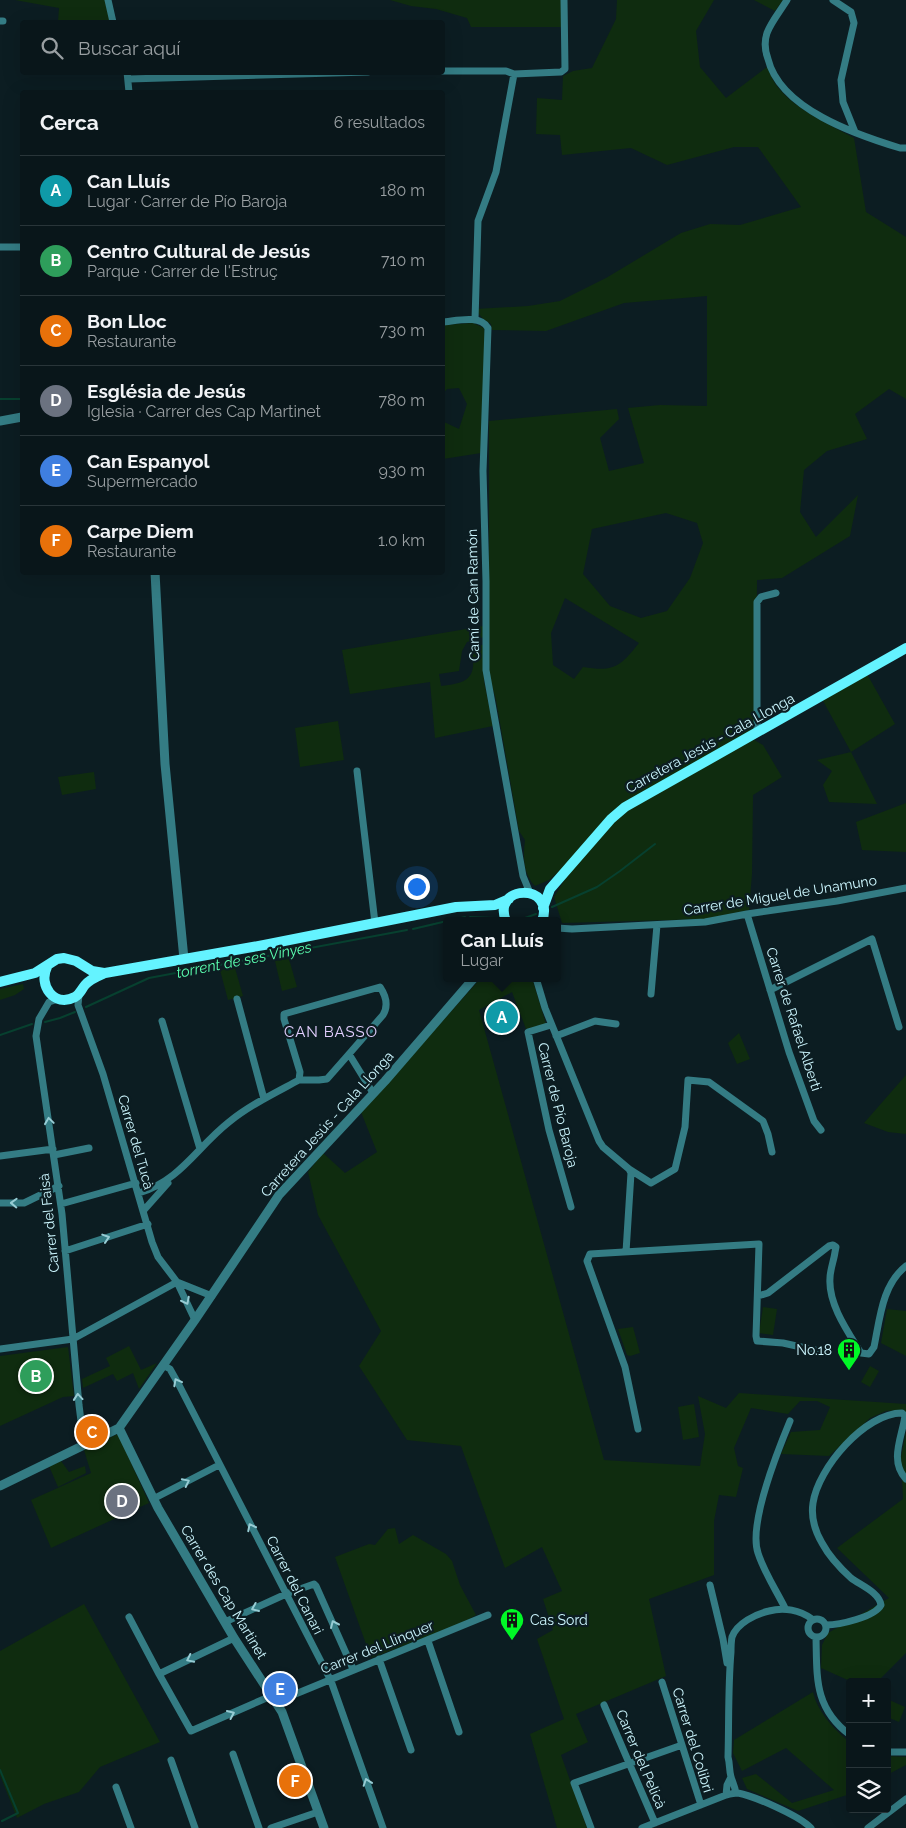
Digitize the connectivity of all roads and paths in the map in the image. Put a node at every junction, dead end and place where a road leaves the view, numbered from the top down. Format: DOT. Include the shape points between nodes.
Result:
graph roads {
  1 [pos="108,0"];
  2 [pos="564,0"];
  3 [pos="787,0"];
  4 [pos="833,0"];
  5 [pos="113,20"];
  6 [pos="445,71"];
  7 [pos="514,74"];
  8 [pos="188,75"];
  9 [pos="128,76"];
  10 [pos="129,90"];
  11 [pos="856,132"];
  12 [pos="906,148"];
  13 [pos="0,247"];
  14 [pos="20,247"];
  15 [pos="475,320"];
  16 [pos="445,322"];
  17 [pos="20,417"];
  18 [pos="0,421"];
  19 [pos="154,575"];
  20 [pos="776,593"];
  21 [pos="906,648"];
  22 [pos="757,732"];
  23 [pos="357,771"];
  24 [pos="523,876"];
  25 [pos="906,888"];
  26 [pos="550,889"];
  27 [pos="531,893"];
  28 [pos="513,896"];
  29 [pos="489,905"];
  30 [pos="747,914"];
  31 [pos="544,916"];
  32 [pos="504,917"];
  33 [pos="506,917"];
  34 [pos="375,923"];
  35 [pos="657,925"];
  36 [pos="561,928"];
  37 [pos="184,960"];
  38 [pos="81,966"];
  39 [pos="47,967"];
  40 [pos="105,973"];
  41 [pos="27,976"];
  42 [pos="0,982"];
  43 [pos="471,982"];
  44 [pos="537,982"];
  45 [pos="46,988"];
  46 [pos="770,990"];
  47 [pos="651,994"];
  48 [pos="80,995"];
  49 [pos="237,999"];
  50 [pos="58,1000"];
  51 [pos="162,1021"];
  52 [pos="616,1024"];
  53 [pos="551,1025"];
  54 [pos="899,1027"];
  55 [pos="556,1036"];
  56 [pos="349,1054"];
  57 [pos="299,1080"];
  58 [pos="374,1094"];
  59 [pos="264,1098"];
  60 [pos="822,1130"];
  61 [pos="88,1148"];
  62 [pos="200,1149"];
  63 [pos="53,1152"];
  64 [pos="772,1152"];
  65 [pos="0,1156"];
  66 [pos="629,1169"];
  67 [pos="175,1176"];
  68 [pos="136,1184"];
  69 [pos="58,1186"];
  70 [pos="139,1194"];
  71 [pos="0,1202"];
  72 [pos="61,1204"];
  73 [pos="571,1207"];
  74 [pos="144,1210"];
  75 [pos="148,1224"];
  76 [pos="65,1251"];
  77 [pos="626,1252"];
  78 [pos="906,1266"];
  79 [pos="177,1282"];
  80 [pos="212,1296"];
  81 [pos="758,1296"];
  82 [pos="196,1320"];
  83 [pos="73,1339"];
  84 [pos="0,1349"];
  85 [pos="828,1353"];
  86 [pos="163,1365"];
  87 [pos="790,1421"];
  88 [pos="119,1428"];
  89 [pos="638,1429"];
  90 [pos="84,1445"];
  91 [pos="219,1465"];
  92 [pos="906,1479"];
  93 [pos="0,1486"];
  94 [pos="153,1499"];
  95 [pos="710,1585"];
  96 [pos="286,1594"];
  97 [pos="785,1608"];
  98 [pos="488,1615"];
  99 [pos="129,1617"];
  100 [pos="812,1619"];
  101 [pos="225,1622"];
  102 [pos="826,1625"];
  103 [pos="816,1637"];
  104 [pos="234,1638"];
  105 [pos="428,1641"];
  106 [pos="379,1659"];
  107 [pos="354,1669"];
  108 [pos="729,1670"];
  109 [pos="159,1674"];
  110 [pos="330,1679"];
  111 [pos="662,1682"];
  112 [pos="274,1699"];
  113 [pos="604,1705"];
  114 [pos="459,1732"];
  115 [pos="846,1732"];
  116 [pos="682,1745"];
  117 [pos="411,1750"];
  118 [pos="891,1752"];
  119 [pos="906,1752"];
  120 [pos="233,1754"];
  121 [pos="171,1760"];
  122 [pos="629,1763"];
  123 [pos="731,1777"];
  124 [pos="116,1787"];
  125 [pos="736,1793"];
  126 [pos="726,1795"];
  127 [pos="906,1799"];
  128 [pos="701,1806"];
  129 [pos="318,1812"];
  130 [pos="655,1823"];
  131 [pos="872,1827"];
  132 [pos="131,1828"];
  133 [pos="195,1828"];
  134 [pos="259,1828"];
  135 [pos="271,1828"];
  136 [pos="324,1828"];
  137 [pos="383,1828"];
  138 [pos="591,1828"];
  139 [pos="642,1828"];
  140 [pos="811,1828"];
  1 -- 5 [label="street"];
  2 -- 7 [label="street" via="565,69 561,72"];
  3 -- 11 [label="street" via="767,33 765,48 777,80 814,113"];
  4 -- 11 [label="street" via="850,12 854,23 841,80 843,102"];
  6 -- 7 [label="street" via="506,71"];
  7 -- 15 [label="street" via="496,172 478,221"];
  8 -- 9 [label="street"];
  9 -- 10 [label="street"];
  11 -- 12 [label="street" via="866,138"];
  13 -- 14 [label="street"];
  15 -- 16 [label="street"];
  15 -- 24 [label="street, Camí de Can Ramón" via="486,324 489,336 483,472 486,670"];
  17 -- 18 [label="street"];
  19 -- 37 [label="street" via="165,764"];
  20 -- 22 [label="street" via="761,597 758,602"];
  21 -- 22 [label="main road, Carretera Jesús - Cala Llonga"];
  22 -- 26 [label="main road, Carretera Jesús - Cala Llonga" via="618,812"];
  23 -- 34 [label="street"];
  24 -- 27 [label="street, Camí de Can Ramón"];
  24 -- 28 [label="street"];
  25 -- 30 [label="street, Carrer de Miguel de Unamuno"];
  26 -- 27 [label="main road"];
  26 -- 31 [label="main road, Carretera Jesús - Cala Llonga"];
  27 -- 28 [label="main road"];
  27 -- 31 [label="main road" via="541,901"];
  28 -- 29 [label="main road" via="499,904"];
  28 -- 33 [label="main road" via="504,908"];
  29 -- 32 [label="main road"];
  29 -- 34 [label="main road" via="456,907"];
  30 -- 35 [label="street, Carrer de Miguel de Unamuno" via="705,922"];
  30 -- 46 [label="street, Carrer de Rafael Alberti"];
  34 -- 37 [label="main road"];
  35 -- 36 [label="street, Carrer de Miguel de Unamuno"];
  35 -- 47 [label="street"];
  37 -- 40 [label="main road"];
  38 -- 39 [label="main road" via="64,958 51,962"];
  38 -- 40 [label="main road"];
  38 -- 48 [label="main road" via="84,972"];
  39 -- 41 [label="main road"];
  39 -- 45 [label="main road" via="44,973"];
  40 -- 48 [label="main road" via="96,976"];
  41 -- 42 [label="main road"];
  41 -- 45 [label="main road"];
  43 -- 58 [label="street, Carretera Jesús - Cala Llonga"];
  44 -- 53 [label="street"];
  45 -- 50 [label="main road"];
  46 -- 54 [label="street" via="872,939"];
  46 -- 60 [label="street, Carrer de Rafael Alberti" via="814,1121"];
  48 -- 50 [label="main road"];
  48 -- 68 [label="street, Carrer del Tucà"];
  49 -- 59 [label="street"];
  63 -- 50 [label="street, Carrer del Faisà, one-way" via="36,1036 39,1019"];
  51 -- 62 [label="street"];
  52 -- 55 [label="street" via="594,1020"];
  53 -- 55 [label="street"];
  53 -- 73 [label="street, Carrer de Pío Baroja" via="528,1032"];
  55 -- 66 [label="street" via="599,1141"];
  56 -- 57 [label="street" via="327,1079"];
  56 -- 57 [label="street" via="387,1008 380,986 286,1012 284,1019 300,1072"];
  56 -- 58 [label="street"];
  57 -- 59 [label="street"];
  58 -- 80 [label="street, Carretera Jesús - Cala Llonga" via="279,1195"];
  59 -- 62 [label="street" via="231,1120"];
  61 -- 63 [label="street"];
  62 -- 67 [label="street"];
  63 -- 65 [label="street"];
  63 -- 69 [label="street, Carrer del Faisà"];
  64 -- 66 [label="street" via="763,1120 709,1082 688,1080 684,1127 675,1169 651,1183"];
  66 -- 77 [label="street" via="632,1179"];
  67 -- 70 [label="street"];
  67 -- 74 [label="street"];
  68 -- 70 [label="street, Carrer del Tucà"];
  68 -- 72 [label="street"];
  69 -- 71 [label="street, one-way" via="24,1203"];
  69 -- 72 [label="street, Carrer del Faisà"];
  70 -- 74 [label="street, Carrer del Tucà"];
  72 -- 76 [label="street, Carrer del Faisà"];
  74 -- 75 [label="street, Carrer del Tucà"];
  76 -- 75 [label="street, one-way"];
  75 -- 79 [label="street, Carrer del Tucà" via="158,1257"];
  76 -- 83 [label="street, Carrer del Faisà"];
  77 -- 81 [label="street" via="759,1244"];
  77 -- 89 [label="street" via="590,1254 587,1261 625,1366"];
  78 -- 81 [label="street" via="887,1289 874,1347 869,1354 861,1353 832,1298 830,1279 836,1252 833,1245 768,1293"];
  79 -- 80 [label="street"];
  79 -- 82 [label="street, Carrer del Tucà, one-way"];
  79 -- 83 [label="street"];
  80 -- 82 [label="street, Carretera Jesús - Cala Llonga"];
  81 -- 85 [label="street" via="757,1340"];
  82 -- 86 [label="street, Carretera Jesús - Cala Llonga"];
  83 -- 84 [label="street"];
  90 -- 83 [label="street, Carrer del Faisà, one-way"];
  86 -- 88 [label="street, Carretera Jesús - Cala Llonga"];
  91 -- 86 [label="street, Carrer del Canari, one-way" via="170,1369"];
  87 -- 97 [label="street" via="771,1467 756,1536 758,1554"];
  88 -- 90 [label="street"];
  88 -- 94 [label="street, Carrer des Cap Martinet"];
  90 -- 93 [label="street"];
  94 -- 91 [label="street, one-way"];
  96 -- 91 [label="street, Carrer del Canari, one-way"];
  92 -- 102 [label="street" via="899,1471 896,1457 905,1416 902,1413 884,1417 857,1434 822,1477 813,1503 816,1530 834,1560 851,1578 876,1595 881,1605 875,1612 837,1625"];
  94 -- 101 [label="street, Carrer des Cap Martinet"];
  95 -- 108 [label="street"];
  96 -- 101 [label="street, one-way"];
  107 -- 96 [label="street, one-way" via="316,1586 311,1584"];
  96 -- 110 [label="street, Carrer del Canari"];
  97 -- 100 [label="street"];
  97 -- 108 [label="street" via="758,1614 737,1630 732,1638"];
  98 -- 105 [label="street, Carrer del Llinquer"];
  99 -- 109 [label="street"];
  100 -- 102 [label="street" via="821,1619"];
  100 -- 103 [label="street" via="807,1630"];
  101 -- 104 [label="street, Carrer des Cap Martinet"];
  102 -- 103 [label="street" via="824,1634"];
  103 -- 115 [label="street" via="820,1695 826,1710"];
  104 -- 109 [label="street, one-way"];
  104 -- 112 [label="street, Carrer des Cap Martinet"];
  105 -- 106 [label="street, Carrer del Llinquer"];
  105 -- 114 [label="street"];
  106 -- 107 [label="street, Carrer del Llinquer"];
  106 -- 117 [label="street"];
  107 -- 110 [label="street, Carrer del Llinquer"];
  108 -- 123 [label="street" via="728,1757"];
  109 -- 112 [label="street, Carrer del Llinquer, one-way" via="191,1731"];
  110 -- 112 [label="street, Carrer del Llinquer"];
  137 -- 110 [label="street, Carrer del Canari, one-way"];
  111 -- 116 [label="street, Carrer del Colibri"];
  112 -- 129 [label="street, Carrer des Cap Martinet" via="286,1721"];
  113 -- 122 [label="street, Carrer del Pelicà"];
  116 -- 122 [label="street"];
  116 -- 128 [label="street, Carrer del Colibri"];
  118 -- 119 [label="street"];
  120 -- 134 [label="street"];
  121 -- 133 [label="street"];
  122 -- 130 [label="street, Carrer del Pelicà"];
  122 -- 138 [label="street" via="574,1783"];
  123 -- 125 [label="street"];
  123 -- 126 [label="street"];
  124 -- 132 [label="street"];
  125 -- 126 [label="street"];
  125 -- 140 [label="street" via="800,1819"];
  126 -- 128 [label="street"];
  127 -- 131 [label="street"];
  128 -- 130 [label="street"];
  129 -- 135 [label="street"];
  129 -- 136 [label="street, Carrer des Cap Martinet"];
  130 -- 139 [label="street"];
}
